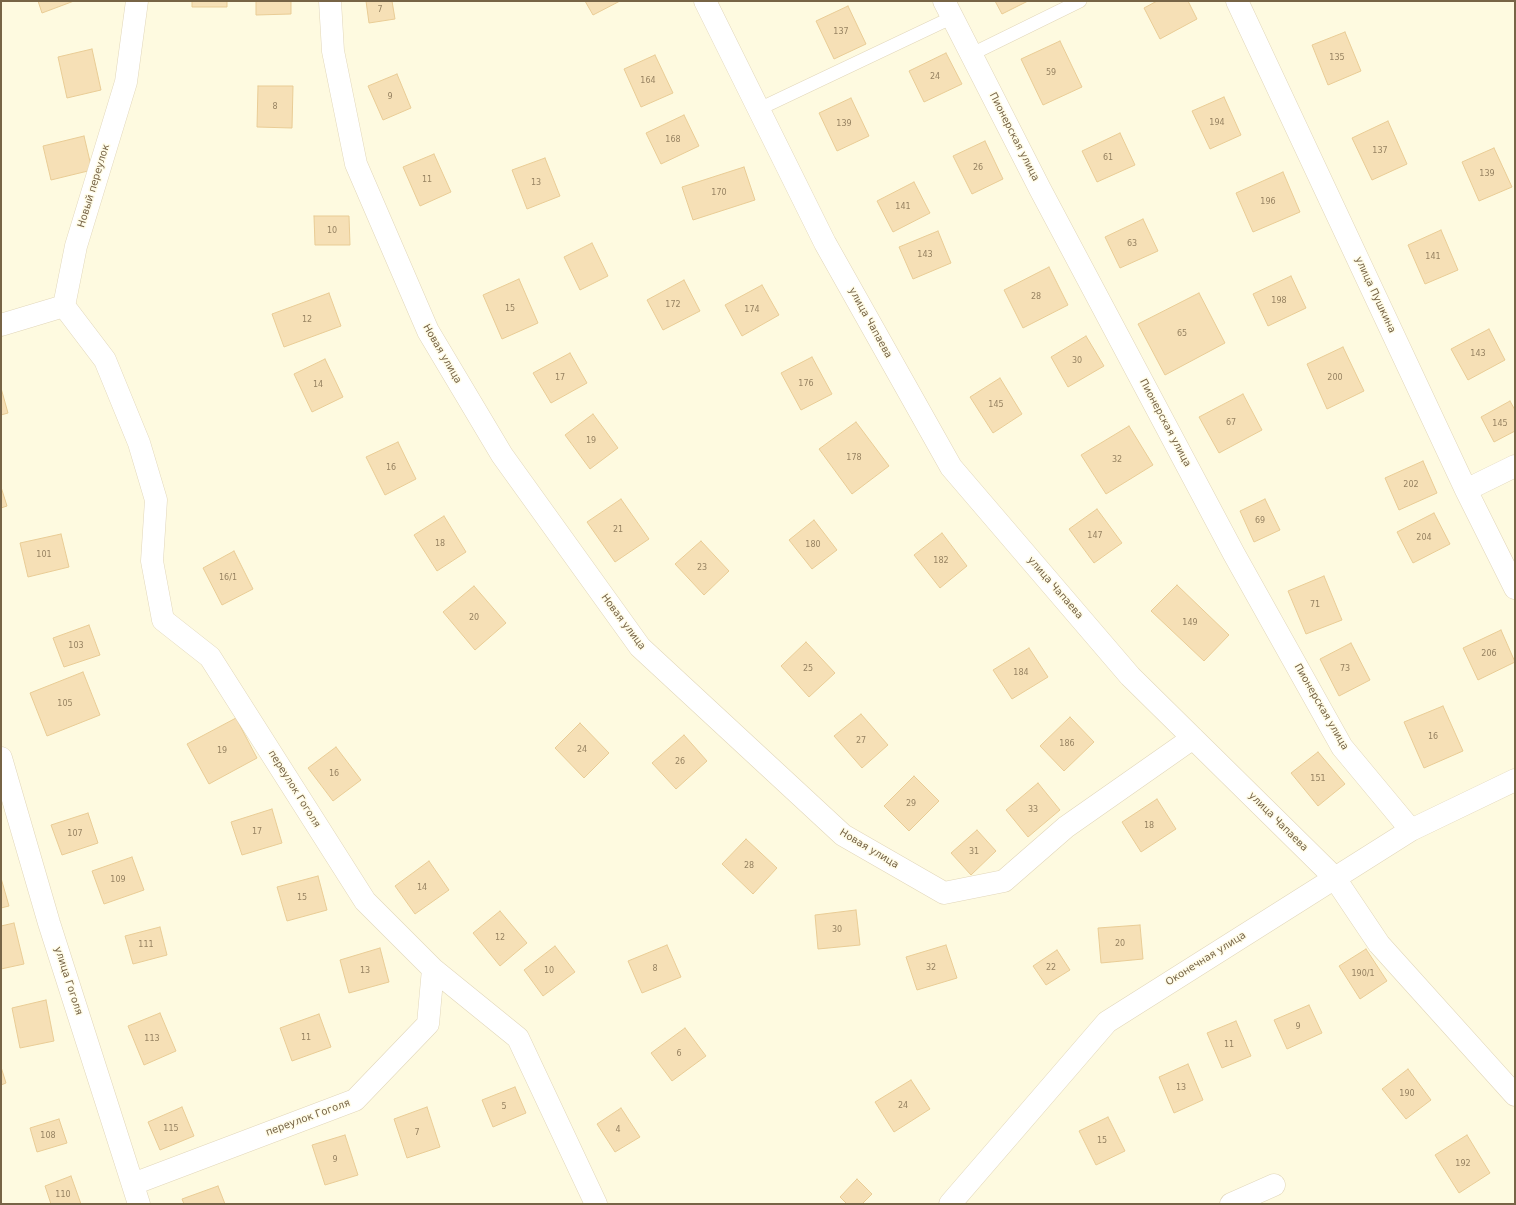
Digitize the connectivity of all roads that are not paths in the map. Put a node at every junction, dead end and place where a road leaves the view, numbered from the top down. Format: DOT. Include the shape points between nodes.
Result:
graph roads {
  1 [pos="137,1"];
  2 [pos="330,1"];
  3 [pos="705,1"];
  4 [pos="1080,1"];
  5 [pos="1237,1"];
  6 [pos="948,9"];
  7 [pos="972,54"];
  8 [pos="759,109"];
  9 [pos="64,306"];
  10 [pos="1,326"];
  11 [pos="1515,466"];
  12 [pos="1466,490"];
  13 [pos="1515,588"];
  14 [pos="1193,738"];
  15 [pos="1,758"];
  16 [pos="1515,780"];
  17 [pos="1411,830"];
  18 [pos="1334,878"];
  19 [pos="433,969"];
  20 [pos="1515,1095"];
  21 [pos="133,1184"];
  22 [pos="1274,1184"];
  23 [pos="139,1204"];
  24 [pos="596,1204"];
  25 [pos="950,1204"];
  26 [pos="1231,1204"];
  1 -- 9 [label="street, Новый переулок" via="126,82 76,246"];
  2 -- 14 [label="street, Новая улица" via="333,51 356,164 428,331 502,455 640,647 843,835 944,893 1004,880 1066,828"];
  3 -- 8 [label="street, улица Чапаева"];
  4 -- 7 [label="lane"];
  5 -- 12 [label="street, улица Пушкина"];
  6 -- 7 [label="street, Пионерская улица"];
  6 -- 8 [label="lane"];
  7 -- 17 [label="street, Пионерская улица" via="1040,189 1231,547 1342,747"];
  8 -- 14 [label="street, улица Чапаева" via="825,243 951,467 1130,676"];
  9 -- 10 [label="street"];
  9 -- 19 [label="street, переулок Гоголя" via="105,360 138,443 156,500 152,561 163,620 210,657 365,901"];
  11 -- 12 [label="street"];
  12 -- 13 [label="street, улица Пушкина"];
  14 -- 18 [label="street, улица Чапаева"];
  15 -- 21 [label="street, улица Гоголя" via="49,923"];
  16 -- 17 [label="street, Оконечная улица"];
  17 -- 18 [label="street, Оконечная улица"];
  18 -- 20 [label="street, улица Чапаева" via="1379,944"];
  18 -- 25 [label="street, Оконечная улица" via="1107,1022"];
  19 -- 21 [label="street, переулок Гоголя" via="428,1024 356,1100"];
  19 -- 24 [label="street, переулок Гоголя" via="518,1038"];
  21 -- 23 [label="street, улица Гоголя"];
  22 -- 26 [label="street"];
}
